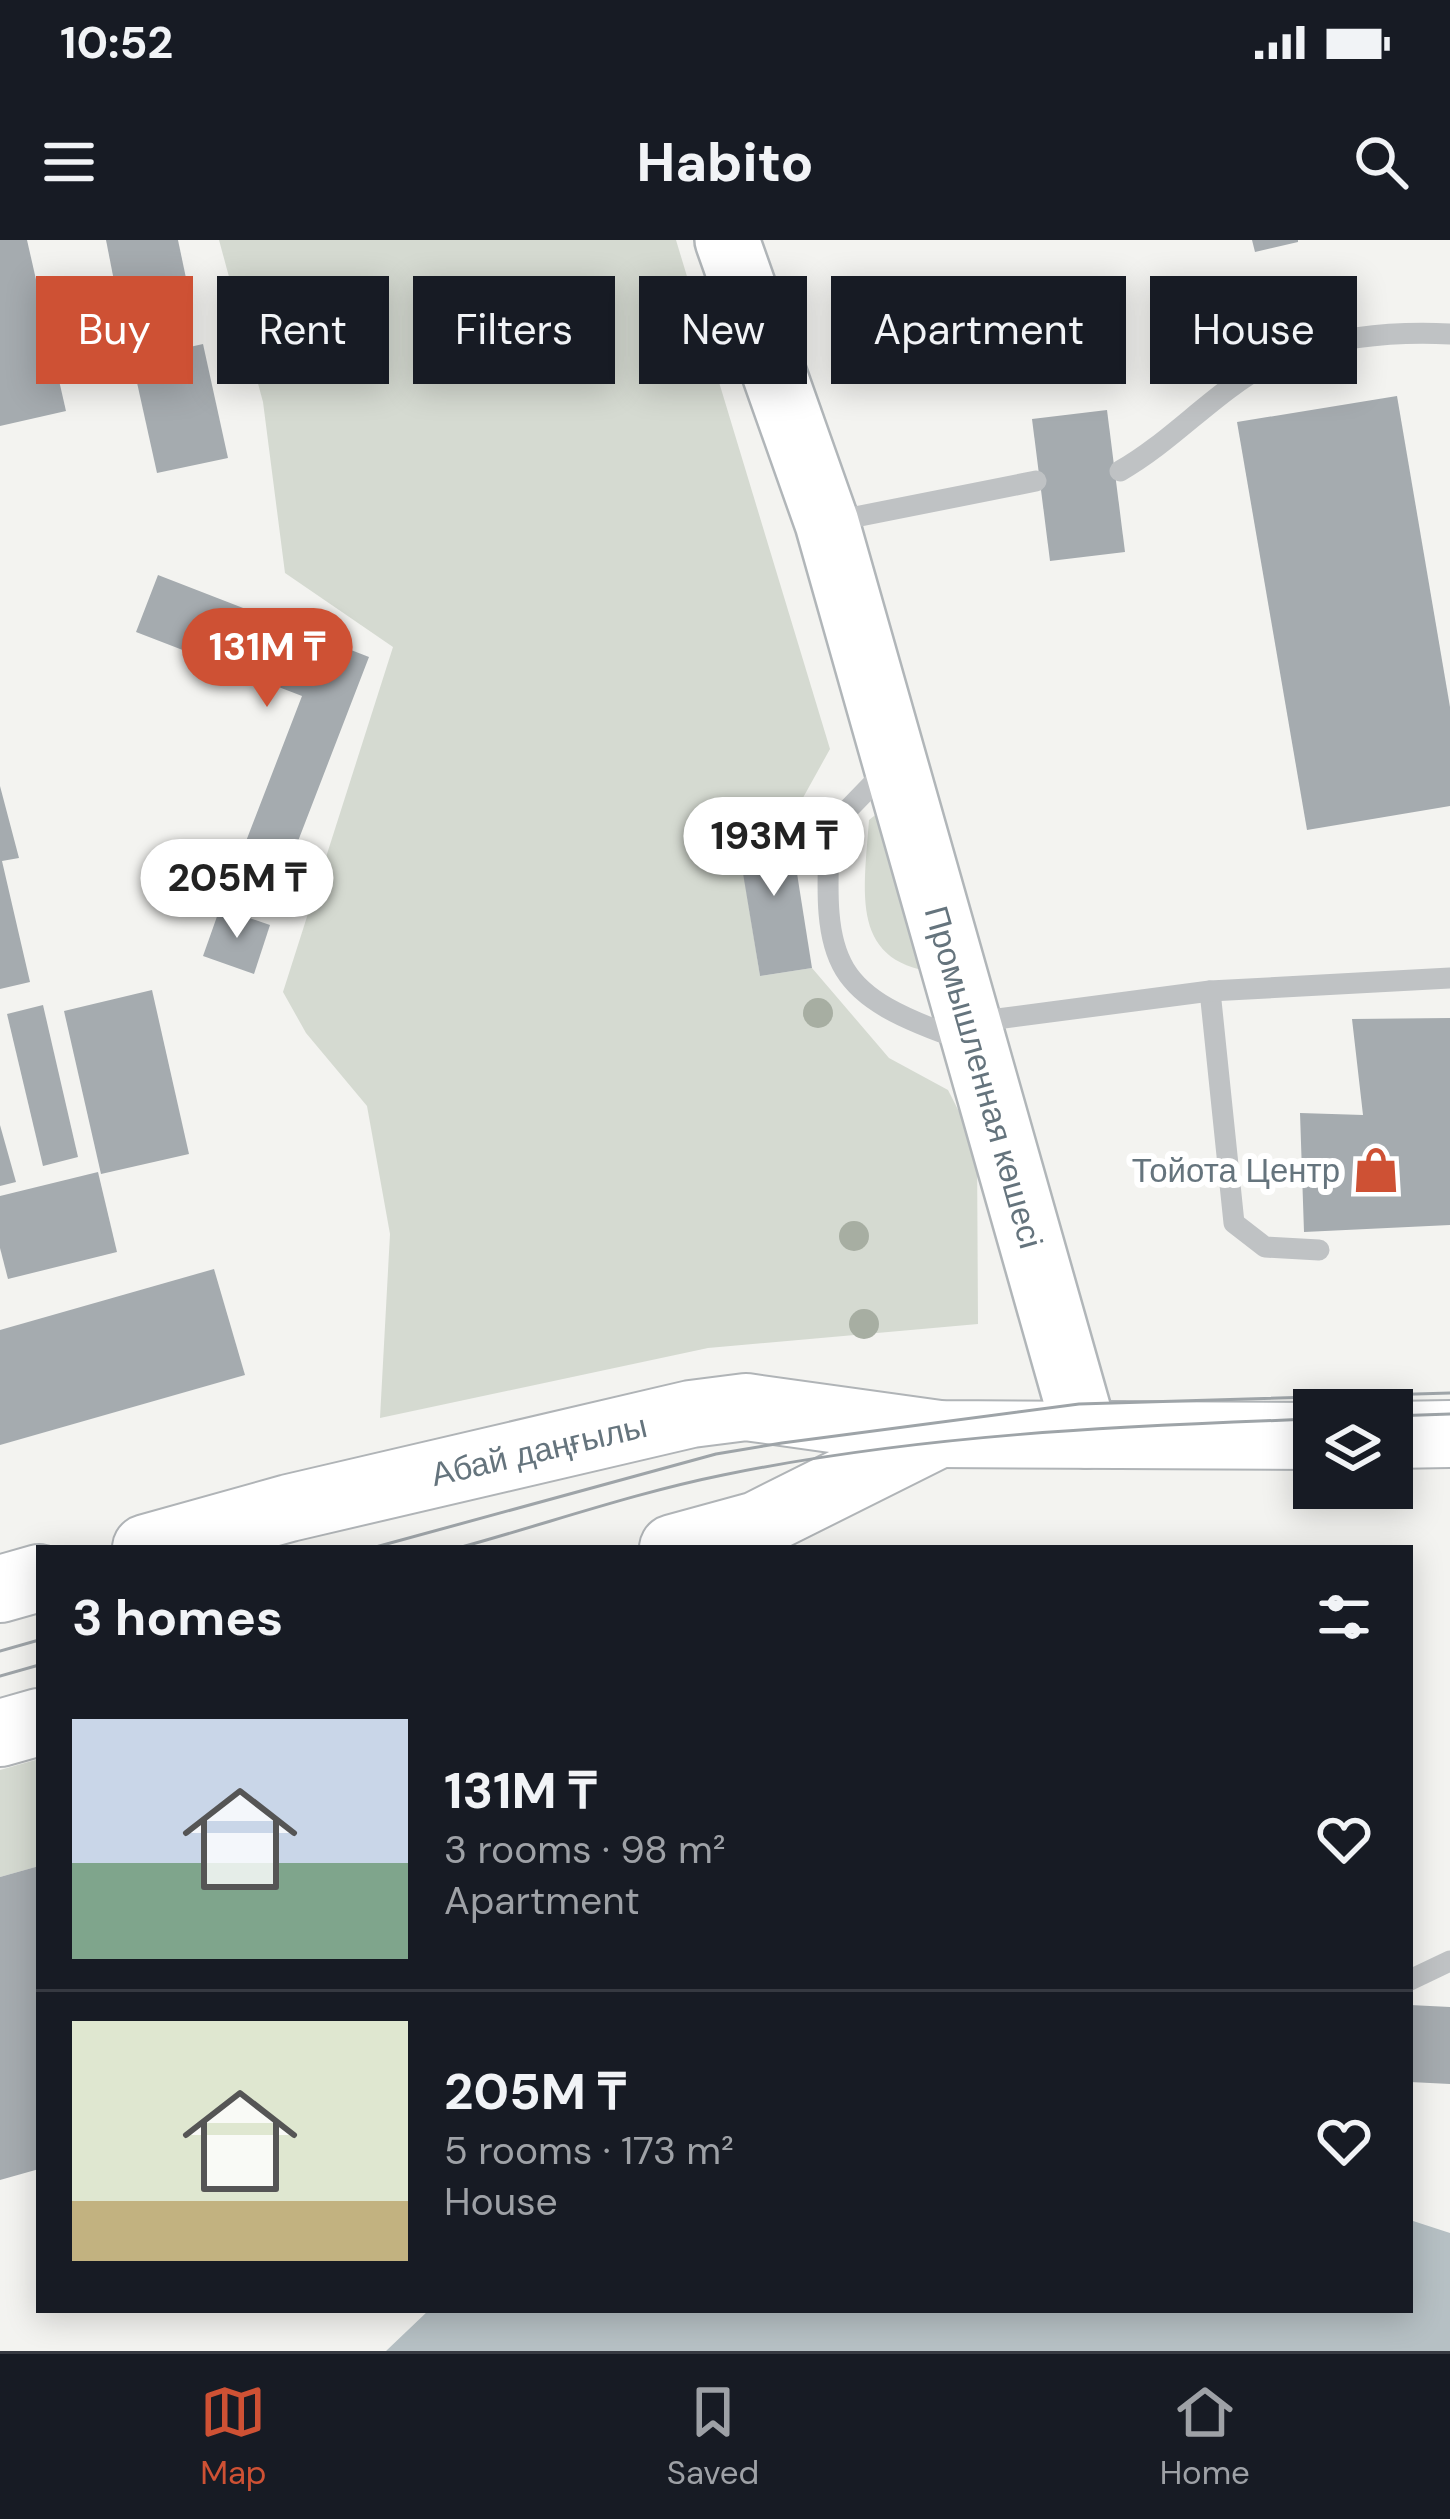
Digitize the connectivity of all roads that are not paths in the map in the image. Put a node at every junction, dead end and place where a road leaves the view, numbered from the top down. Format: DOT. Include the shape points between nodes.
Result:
graph roads {
  1 [pos="728,240"];
  2 [pos="1450,334"];
  3 [pos="1120,471"];
  4 [pos="1036,481"];
  5 [pos="827,523"];
  6 [pos="895,762"];
  7 [pos="1450,978"];
  8 [pos="1210,992"];
  9 [pos="970,1033"];
  10 [pos="1318,1250"];
  11 [pos="939,1434"];
  12 [pos="1413,1435"];
  13 [pos="1450,1435"];
  14 [pos="1086,1436"];
  15 [pos="1293,1436"];
  16 [pos="157,1545"];
  17 [pos="685,1545"];
  18 [pos="36,1579"];
  19 [pos="0,1589"];
  20 [pos="36,1724"];
  21 [pos="0,1733"];
  22 [pos="1450,1961"];
  23 [pos="1413,1979"];
  1 -- 5 [label="main road, Промышленная көшесі"];
  2 -- 3 [label="lane" via="1347,340 1269,363"];
  4 -- 5 [label="lane"];
  5 -- 6 [label="main road, Промышленная көшесі"];
  6 -- 9 [label="main road, Промышленная көшесі"];
  6 -- 9 [label="lane" via="830,828 826,896 836,959 858,992 899,1018"];
  7 -- 8 [label="lane"];
  8 -- 9 [label="lane"];
  8 -- 10 [label="lane" via="1234,1223 1265,1246"];
  9 -- 14 [label="main road, Промышленная көшесі"];
  11 -- 14 [label="main road, Абай даңғылы"];
  11 -- 16 [label="main road, Абай даңғылы" via="746,1407 691,1414"];
  11 -- 17 [label="main road, Абай даңғылы" via="757,1525"];
  12 -- 13 [label="main road"];
  14 -- 15 [label="main road, Абай даңғылы"];
  18 -- 19 [label="main road"];
  20 -- 21 [label="main road"];
  22 -- 23 [label="lane"];
}
